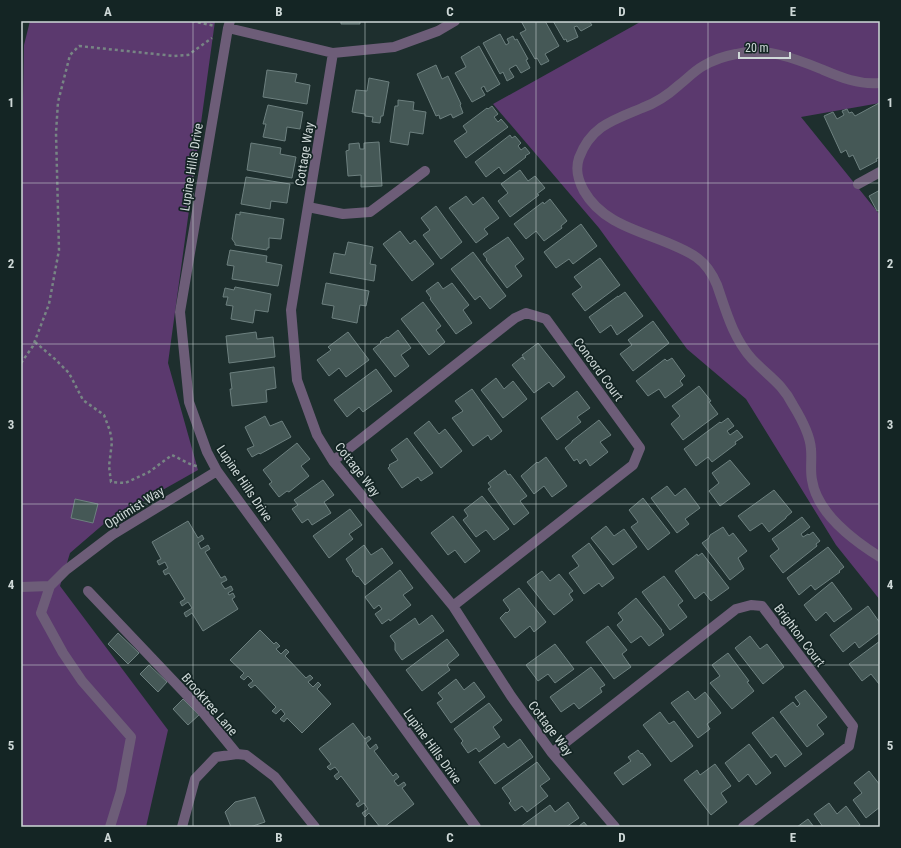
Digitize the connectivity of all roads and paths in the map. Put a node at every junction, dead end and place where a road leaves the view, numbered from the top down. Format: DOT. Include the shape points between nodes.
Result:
graph roads {
  1 [pos="192,21"];
  2 [pos="455,21"];
  3 [pos="229,24"];
  4 [pos="333,53"];
  5 [pos="880,83"];
  6 [pos="425,171"];
  7 [pos="880,172"];
  8 [pos="858,184"];
  9 [pos="308,207"];
  10 [pos="34,342"];
  11 [pos="21,363"];
  12 [pos="333,461"];
  13 [pos="218,471"];
  14 [pos="880,557"];
  15 [pos="50,586"];
  16 [pos="21,587"];
  17 [pos="88,591"];
  18 [pos="454,606"];
  19 [pos="552,753"];
  20 [pos="237,754"];
  21 [pos="110,827"];
  22 [pos="182,827"];
  23 [pos="316,827"];
  24 [pos="476,827"];
  25 [pos="614,827"];
  26 [pos="743,827"];
  1 -- 3 [label="path"];
  2 -- 4 [label="street" via="438,31 394,47"];
  3 -- 4 [label="street"];
  3 -- 10 [label="path" via="188,55 174,56 79,46 70,55 58,102 56,133 59,250 49,304"];
  3 -- 13 [label="street, Lupine Hills Drive" via="180,312 189,402 207,452"];
  4 -- 9 [label="street, Cottage Way"];
  5 -- 14 [label="street" via="850,80 794,58 768,52 753,51 715,60 661,99 617,118 597,131 582,151 577,164 577,175 587,196 607,216 695,256 712,273 727,316 743,347 785,391 802,422 810,442 815,492 846,533"];
  6 -- 9 [label="street" via="370,212 343,214"];
  7 -- 8 [label="street"];
  9 -- 12 [label="street, Cottage Way" via="291,310 297,380 317,435"];
  10 -- 11 [label="path"];
  10 -- 13 [label="path" via="69,373 83,400 104,414 112,442 109,466 111,482 124,483 143,475 172,455 190,464"];
  12 -- 18 [label="street, Cottage Way"];
  12 -- 18 [label="street, Concord Court" via="515,318 526,313 546,319 640,448 633,465"];
  13 -- 15 [label="street, Optimist Way" via="112,535 66,570"];
  13 -- 24 [label="street, Lupine Hills Drive"];
  15 -- 16 [label="street"];
  15 -- 21 [label="street" via="41,613 82,681 131,737 121,791"];
  17 -- 20 [label="street, Brooktree Lane" via="201,710"];
  18 -- 19 [label="street, Cottage Way" via="511,696"];
  19 -- 25 [label="street, Cottage Way"];
  19 -- 26 [label="street, Brighton Court" via="736,609 750,605 762,606 853,726 849,746"];
  20 -- 22 [label="street" via="216,757 195,779"];
  20 -- 23 [label="street, Brooktree Lane" via="246,755 275,776"];
}
